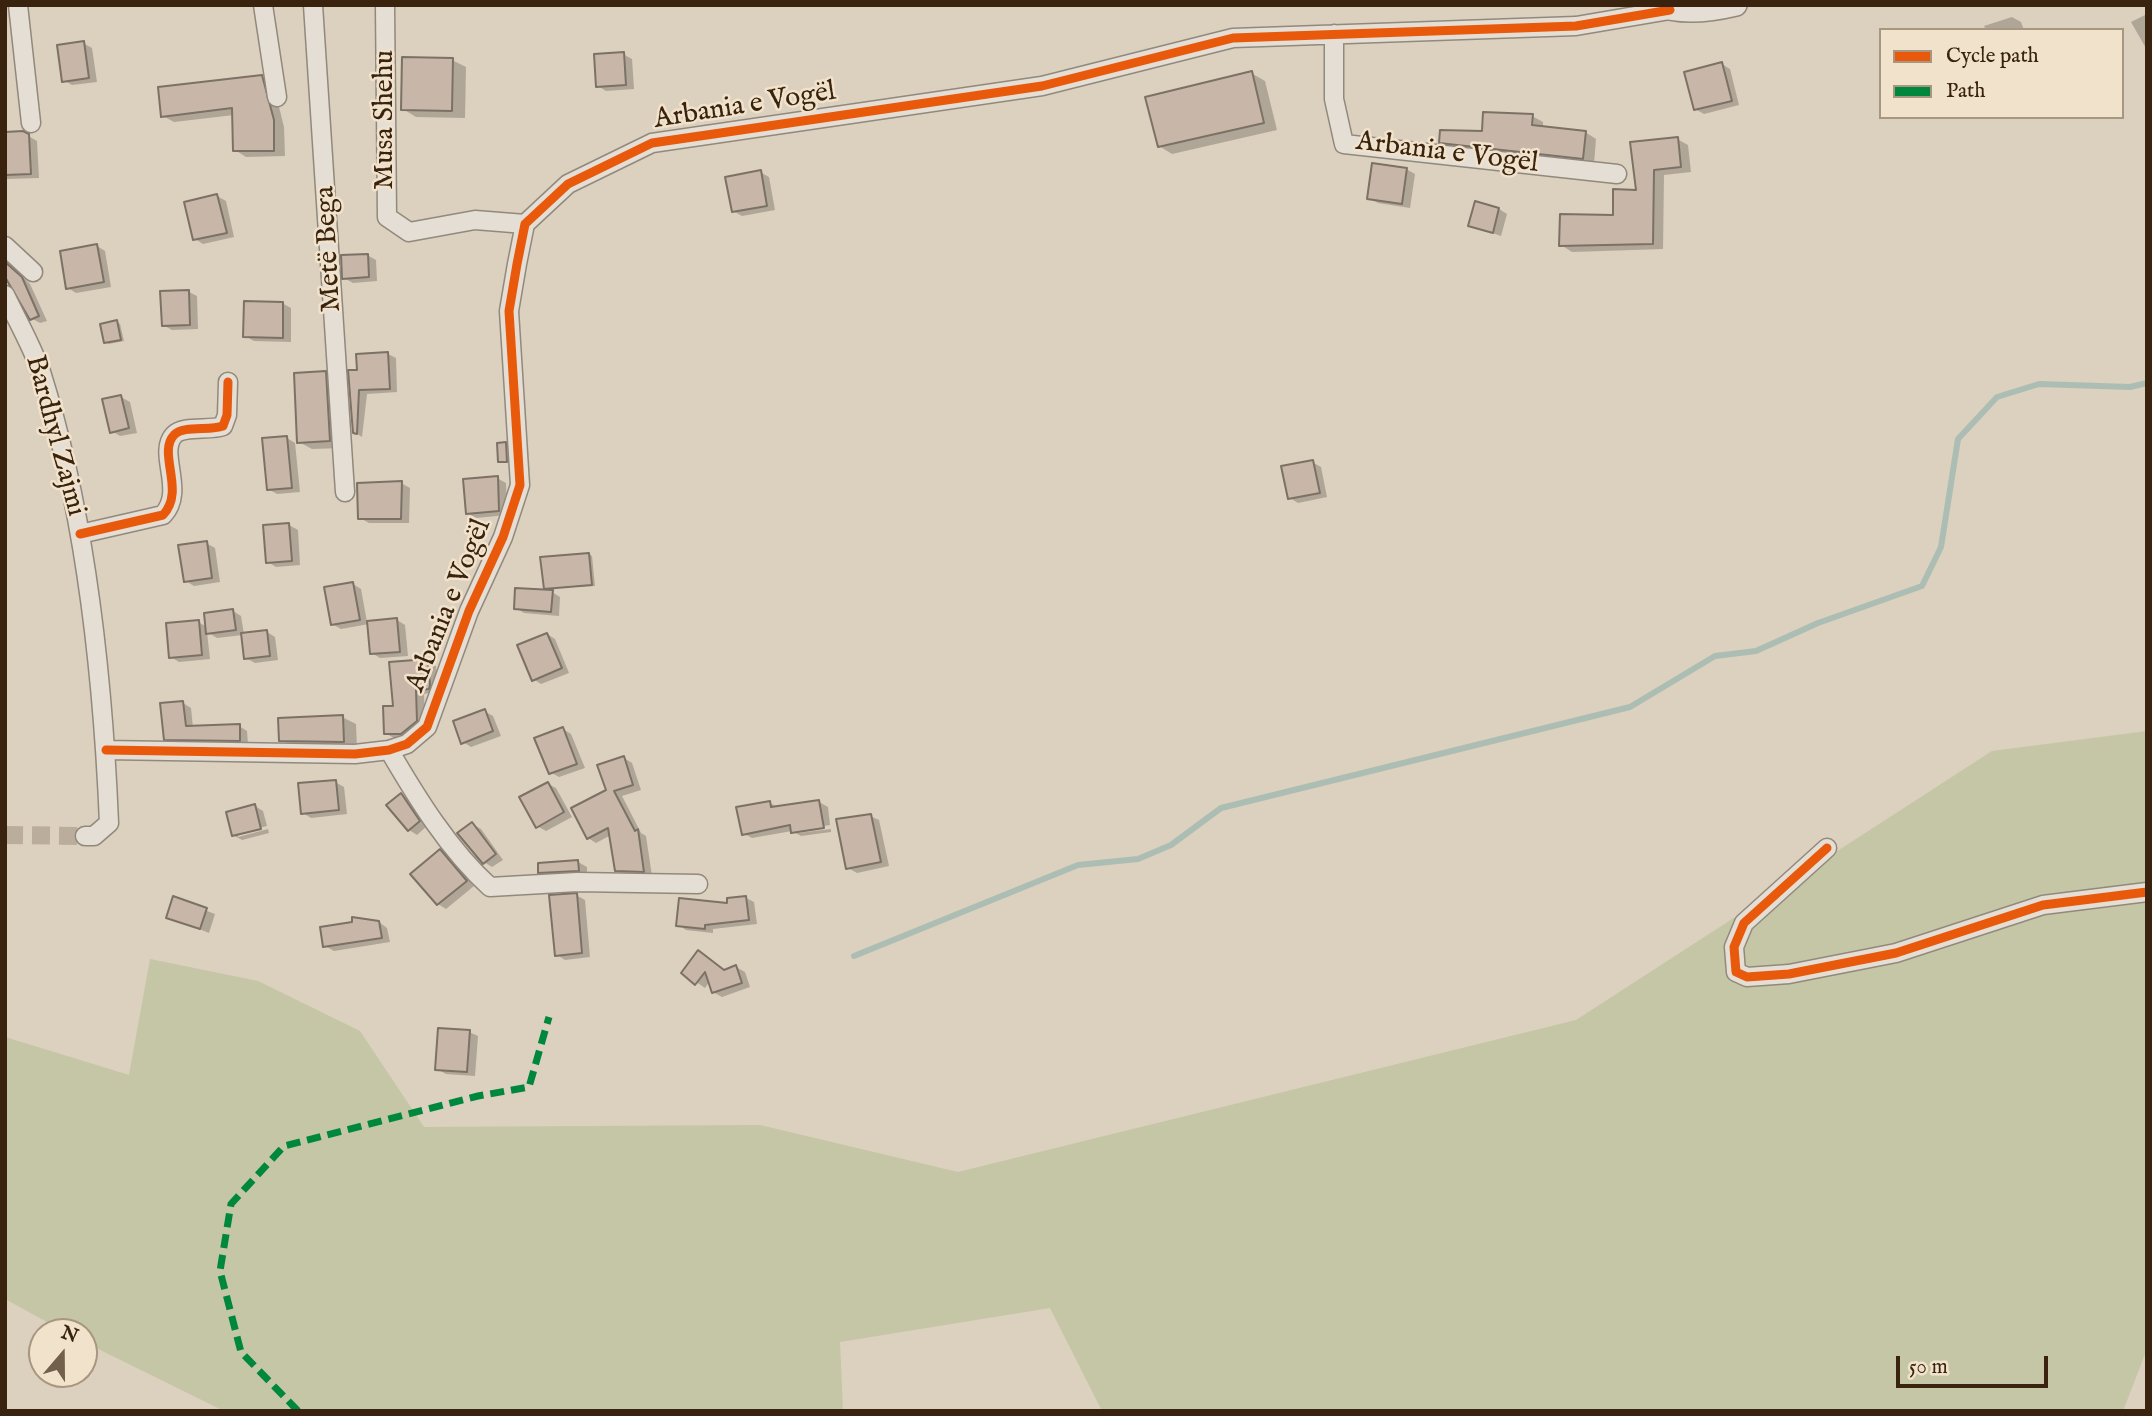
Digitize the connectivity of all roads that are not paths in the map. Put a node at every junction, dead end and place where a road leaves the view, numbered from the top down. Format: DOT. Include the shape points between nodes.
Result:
graph roads {
  1 [pos="18,5"];
  2 [pos="263,5"];
  3 [pos="313,5"];
  4 [pos="385,5"];
  5 [pos="1736,5"];
  6 [pos="1663,8"];
  7 [pos="1334,34"];
  8 [pos="277,97"];
  9 [pos="31,122"];
  10 [pos="1617,174"];
  11 [pos="526,224"];
  12 [pos="5,246"];
  13 [pos="33,272"];
  14 [pos="5,295"];
  15 [pos="229,382"];
  16 [pos="345,492"];
  17 [pos="80,534"];
  18 [pos="106,750"];
  19 [pos="389,750"];
  20 [pos="85,836"];
  21 [pos="1827,848"];
  22 [pos="698,884"];
  23 [pos="2147,892"];
  1 -- 9 [label="street"];
  2 -- 8 [label="street"];
  3 -- 16 [label="street, Metë Bega"];
  4 -- 11 [label="street, Musa Shehu" via="387,216 410,232 475,220"];
  5 -- 6 [label="street"];
  6 -- 7 [label="street, Arbania e Vogël" via="1576,26"];
  7 -- 10 [label="street, Arbania e Vogël" via="1334,99 1344,144"];
  7 -- 11 [label="street, Arbania e Vogël" via="1233,38 1042,86 652,143 568,184"];
  11 -- 19 [label="street, Arbania e Vogël" via="509,311 520,485 427,727 407,744"];
  12 -- 13 [label="street"];
  14 -- 17 [label="street, Bardhyl Zajmi" via="40,370"];
  15 -- 17 [label="street" via="223,426 211,431 182,430 169,445 171,507 163,515"];
  17 -- 18 [label="street, Bardhyl Zajmi"];
  18 -- 19 [label="street, Arbania e Vogël" via="355,754"];
  18 -- 20 [label="street" via="109,823 94,836"];
  19 -- 22 [label="street" via="464,860 490,887 577,882"];
  21 -- 23 [label="street" via="1744,923 1734,947 1736,972 1747,977 1789,974 1883,956 2043,905"];
}
